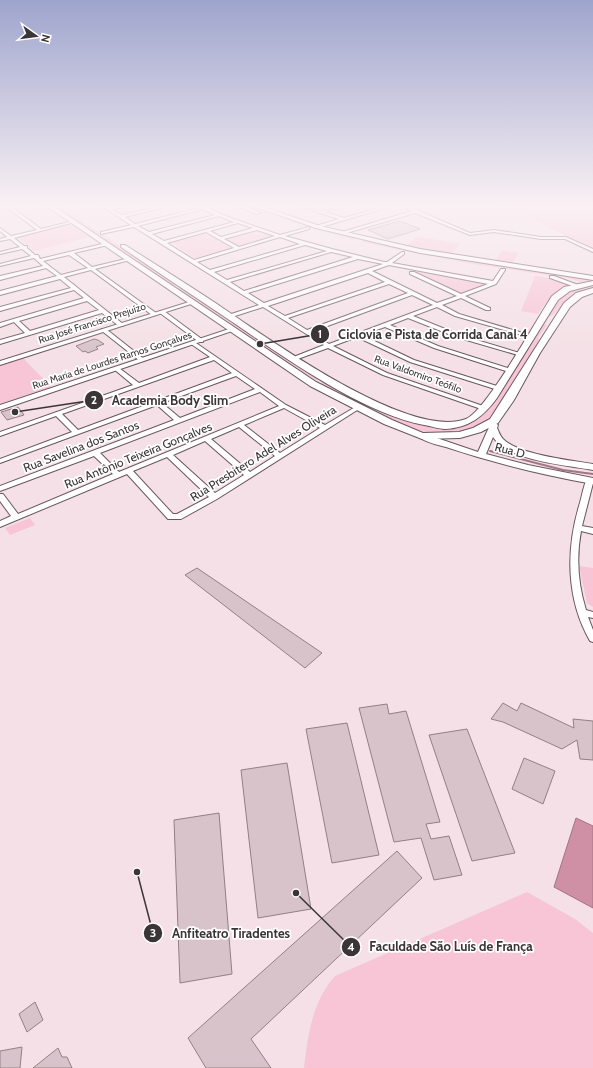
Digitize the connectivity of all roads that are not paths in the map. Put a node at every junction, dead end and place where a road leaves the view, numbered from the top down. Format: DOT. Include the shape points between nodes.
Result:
graph roads {
  1 [pos="62,255"];
  2 [pos="72,255"];
  3 [pos="122,255"];
  4 [pos="137,255"];
  5 [pos="181,255"];
  6 [pos="216,255"];
  7 [pos="267,255"];
  8 [pos="317,255"];
  9 [pos="345,255"];
  10 [pos="400,255"];
  11 [pos="413,255"];
  12 [pos="439,255"];
  13 [pos="36,256"];
  14 [pos="357,258"];
  15 [pos="128,259"];
  16 [pos="41,260"];
  17 [pos="192,262"];
  18 [pos="0,265"];
  19 [pos="386,265"];
  20 [pos="48,266"];
  21 [pos="403,268"];
  22 [pos="90,269"];
  23 [pos="503,270"];
  24 [pos="368,271"];
  25 [pos="209,272"];
  26 [pos="60,277"];
  27 [pos="0,278"];
  28 [pos="593,278"];
  29 [pos="226,282"];
  30 [pos="389,282"];
  31 [pos="593,283"];
  32 [pos="494,284"];
  33 [pos="183,285"];
  34 [pos="578,286"];
  35 [pos="74,288"];
  36 [pos="171,289"];
  37 [pos="593,290"];
  38 [pos="0,293"];
  39 [pos="244,293"];
  40 [pos="412,293"];
  41 [pos="461,296"];
  42 [pos="88,299"];
  43 [pos="191,303"];
  44 [pos="552,303"];
  45 [pos="264,305"];
  46 [pos="567,305"];
  47 [pos="436,306"];
  48 [pos="1,307"];
  49 [pos="488,309"];
  50 [pos="103,312"];
  51 [pos="162,312"];
  52 [pos="154,314"];
  53 [pos="230,316"];
  54 [pos="409,316"];
  55 [pos="284,318"];
  56 [pos="15,320"];
  57 [pos="0,324"];
  58 [pos="121,324"];
  59 [pos="386,325"];
  60 [pos="104,330"];
  61 [pos="231,330"];
  62 [pos="306,332"];
  63 [pos="29,334"];
  64 [pos="358,335"];
  65 [pos="530,336"];
  66 [pos="544,340"];
  67 [pos="0,342"];
  68 [pos="197,342"];
  69 [pos="329,346"];
  70 [pos="520,354"];
  71 [pos="214,358"];
  72 [pos="293,359"];
  73 [pos="142,360"];
  74 [pos="0,363"];
  75 [pos="117,369"];
  76 [pos="509,370"];
  77 [pos="236,373"];
  78 [pos="324,378"];
  79 [pos="313,384"];
  80 [pos="138,386"];
  81 [pos="498,388"];
  82 [pos="259,390"];
  83 [pos="157,402"];
  84 [pos="284,406"];
  85 [pos="359,407"];
  86 [pos="0,408"];
  87 [pos="484,408"];
  88 [pos="58,414"];
  89 [pos="179,421"];
  90 [pos="240,425"];
  91 [pos="494,425"];
  92 [pos="325,428"];
  93 [pos="76,432"];
  94 [pos="0,434"];
  95 [pos="422,436"];
  96 [pos="207,439"];
  97 [pos="95,453"];
  98 [pos="168,454"];
  99 [pos="481,455"];
  100 [pos="280,456"];
  101 [pos="0,461"];
  102 [pos="593,466"];
  103 [pos="129,471"];
  104 [pos="118,475"];
  105 [pos="249,475"];
  106 [pos="592,481"];
  107 [pos="0,489"];
  108 [pos="0,496"];
  109 [pos="214,497"];
  110 [pos="16,517"];
  111 [pos="0,524"];
  112 [pos="577,528"];
  113 [pos="593,531"];
  114 [pos="582,612"];
  115 [pos="593,615"];
  116 [pos="593,638"];
  1 -- 16 [label="street"];
  2 -- 22 [label="street"];
  3 -- 15 [label="main road"];
  4 -- 33 [label="main road"];
  5 -- 17 [label="street, Rua Valdomiro Teófilo"];
  6 -- 17 [label="street"];
  7 -- 25 [label="street"];
  8 -- 29 [label="street"];
  9 -- 14 [label="street"];
  10 -- 19 [label="street"];
  11 -- 23 [label="street"];
  12 -- 28 [label="street"];
  13 -- 16 [label="street"];
  13 -- 18 [label="street"];
  14 -- 19 [label="street"];
  14 -- 39 [label="street"];
  15 -- 22 [label="street"];
  15 -- 36 [label="main road"];
  16 -- 20 [label="street"];
  17 -- 25 [label="street, Rua Valdomiro Teófilo"];
  19 -- 21 [label="street"];
  19 -- 24 [label="street"];
  20 -- 26 [label="street"];
  20 -- 27 [label="street"];
  21 -- 32 [label="street"];
  21 -- 41 [label="street"];
  22 -- 26 [label="street"];
  22 -- 52 [label="street"];
  23 -- 32 [label="street"];
  23 -- 34 [label="street" via="558,278"];
  24 -- 30 [label="street"];
  24 -- 45 [label="street"];
  25 -- 29 [label="street, Rua Valdomiro Teófilo"];
  26 -- 35 [label="street"];
  26 -- 38 [label="street"];
  29 -- 39 [label="street, Rua Valdomiro Teófilo"];
  30 -- 40 [label="street"];
  30 -- 55 [label="street"];
  31 -- 34 [label="main road"];
  32 -- 41 [label="street"];
  33 -- 36 [label="main road"];
  33 -- 53 [label="main road"];
  34 -- 44 [label="main road" via="563,292"];
  35 -- 42 [label="street"];
  35 -- 48 [label="street"];
  36 -- 43 [label="main road"];
  37 -- 46 [label="main road" via="579,295"];
  39 -- 45 [label="street, Rua Valdomiro Teófilo"];
  40 -- 47 [label="street"];
  40 -- 62 [label="street"];
  41 -- 47 [label="street"];
  41 -- 49 [label="street"];
  42 -- 50 [label="street"];
  42 -- 56 [label="street"];
  43 -- 51 [label="street, Rua José Francisco Prejuízo"];
  43 -- 61 [label="main road"];
  44 -- 46 [label="main road" via="546,316 550,318 554,318 562,307"];
  44 -- 65 [label="main road"];
  45 -- 53 [label="street"];
  45 -- 55 [label="street, Rua Valdomiro Teófilo"];
  46 -- 66 [label="main road"];
  47 -- 54 [label="street"];
  47 -- 65 [label="street" via="477,322"];
  50 -- 58 [label="street"];
  50 -- 63 [label="street"];
  51 -- 52 [label="street, Rua José Francisco Prejuízo"];
  51 -- 68 [label="street"];
  52 -- 58 [label="street, Rua José Francisco Prejuízo"];
  53 -- 72 [label="main road"];
  54 -- 59 [label="street"];
  54 -- 70 [label="street" via="458,336"];
  55 -- 62 [label="street, Rua Valdomiro Teófilo"];
  56 -- 57 [label="street"];
  56 -- 63 [label="street"];
  58 -- 60 [label="street, Rua José Francisco Prejuízo"];
  59 -- 64 [label="street"];
  59 -- 76 [label="street" via="436,347"];
  60 -- 73 [label="street"];
  60 -- 74 [label="street, Rua José Francisco Prejuízo"];
  61 -- 68 [label="street, Rua Maria de Lourdes Ramos Gonçalves"];
  61 -- 79 [label="main road"];
  62 -- 69 [label="street, Rua Valdomiro Teófilo"];
  63 -- 67 [label="street"];
  64 -- 69 [label="street"];
  64 -- 81 [label="street" via="412,361"];
  65 -- 66 [label="main road" via="542,323 546,323 549,325 542,337"];
  65 -- 70 [label="main road"];
  66 -- 91 [label="main road"];
  68 -- 71 [label="street"];
  68 -- 73 [label="street, Rua Maria de Lourdes Ramos Gonçalves"];
  69 -- 72 [label="street"];
  69 -- 87 [label="street, Rua Valdomiro Teófilo" via="385,374"];
  70 -- 76 [label="main road"];
  71 -- 77 [label="street"];
  71 -- 80 [label="street"];
  72 -- 78 [label="main road"];
  73 -- 75 [label="street, Rua Maria de Lourdes Ramos Gonçalves"];
  75 -- 80 [label="street"];
  75 -- 86 [label="street, Rua Maria de Lourdes Ramos Gonçalves"];
  76 -- 81 [label="main road"];
  77 -- 82 [label="street"];
  77 -- 83 [label="street"];
  78 -- 79 [label="main road"];
  78 -- 87 [label="main road" via="413,420 441,426 467,422"];
  79 -- 85 [label="main road"];
  80 -- 88 [label="street"];
  81 -- 87 [label="main road"];
  82 -- 84 [label="street"];
  82 -- 89 [label="street, Rua Savelina dos Santos"];
  83 -- 89 [label="street"];
  83 -- 93 [label="street"];
  84 -- 90 [label="street, Rua Antônio Teixeira Gonçalves"];
  84 -- 92 [label="street"];
  85 -- 92 [label="street, Rua Presbitero Adel Alves Oliveira"];
  85 -- 95 [label="main road"];
  88 -- 93 [label="street"];
  88 -- 94 [label="street"];
  89 -- 97 [label="street, Rua Savelina dos Santos"];
  90 -- 96 [label="street, Rua Antônio Teixeira Gonçalves"];
  90 -- 100 [label="street"];
  91 -- 95 [label="main road" via="460,435"];
  91 -- 99 [label="street"];
  91 -- 102 [label="street" via="498,439 509,447 534,455"];
  92 -- 100 [label="street, Rua Presbitero Adel Alves Oliveira"];
  93 -- 101 [label="street"];
  95 -- 99 [label="street, Rua D"];
  96 -- 98 [label="street, Rua Antônio Teixeira Gonçalves"];
  96 -- 105 [label="street"];
  97 -- 104 [label="street"];
  97 -- 107 [label="street, Rua Savelina dos Santos"];
  98 -- 103 [label="street, Rua Antônio Teixeira Gonçalves"];
  98 -- 109 [label="street"];
  99 -- 106 [label="street, Rua D" via="542,472"];
  100 -- 105 [label="street, Rua Presbitero Adel Alves Oliveira"];
  103 -- 104 [label="street, Rua Antônio Teixeira Gonçalves"];
  103 -- 109 [label="street, Rua Presbitero Adel Alves Oliveira" via="171,517 178,517"];
  104 -- 110 [label="street, Rua Antônio Teixeira Gonçalves"];
  105 -- 109 [label="street, Rua Presbitero Adel Alves Oliveira"];
  106 -- 112 [label="street"];
  108 -- 110 [label="street"];
  110 -- 111 [label="street, Rua Antônio Teixeira Gonçalves"];
  112 -- 113 [label="street"];
  112 -- 114 [label="street" via="573,547 573,571"];
  114 -- 115 [label="street"];
  114 -- 116 [label="street"];
}
